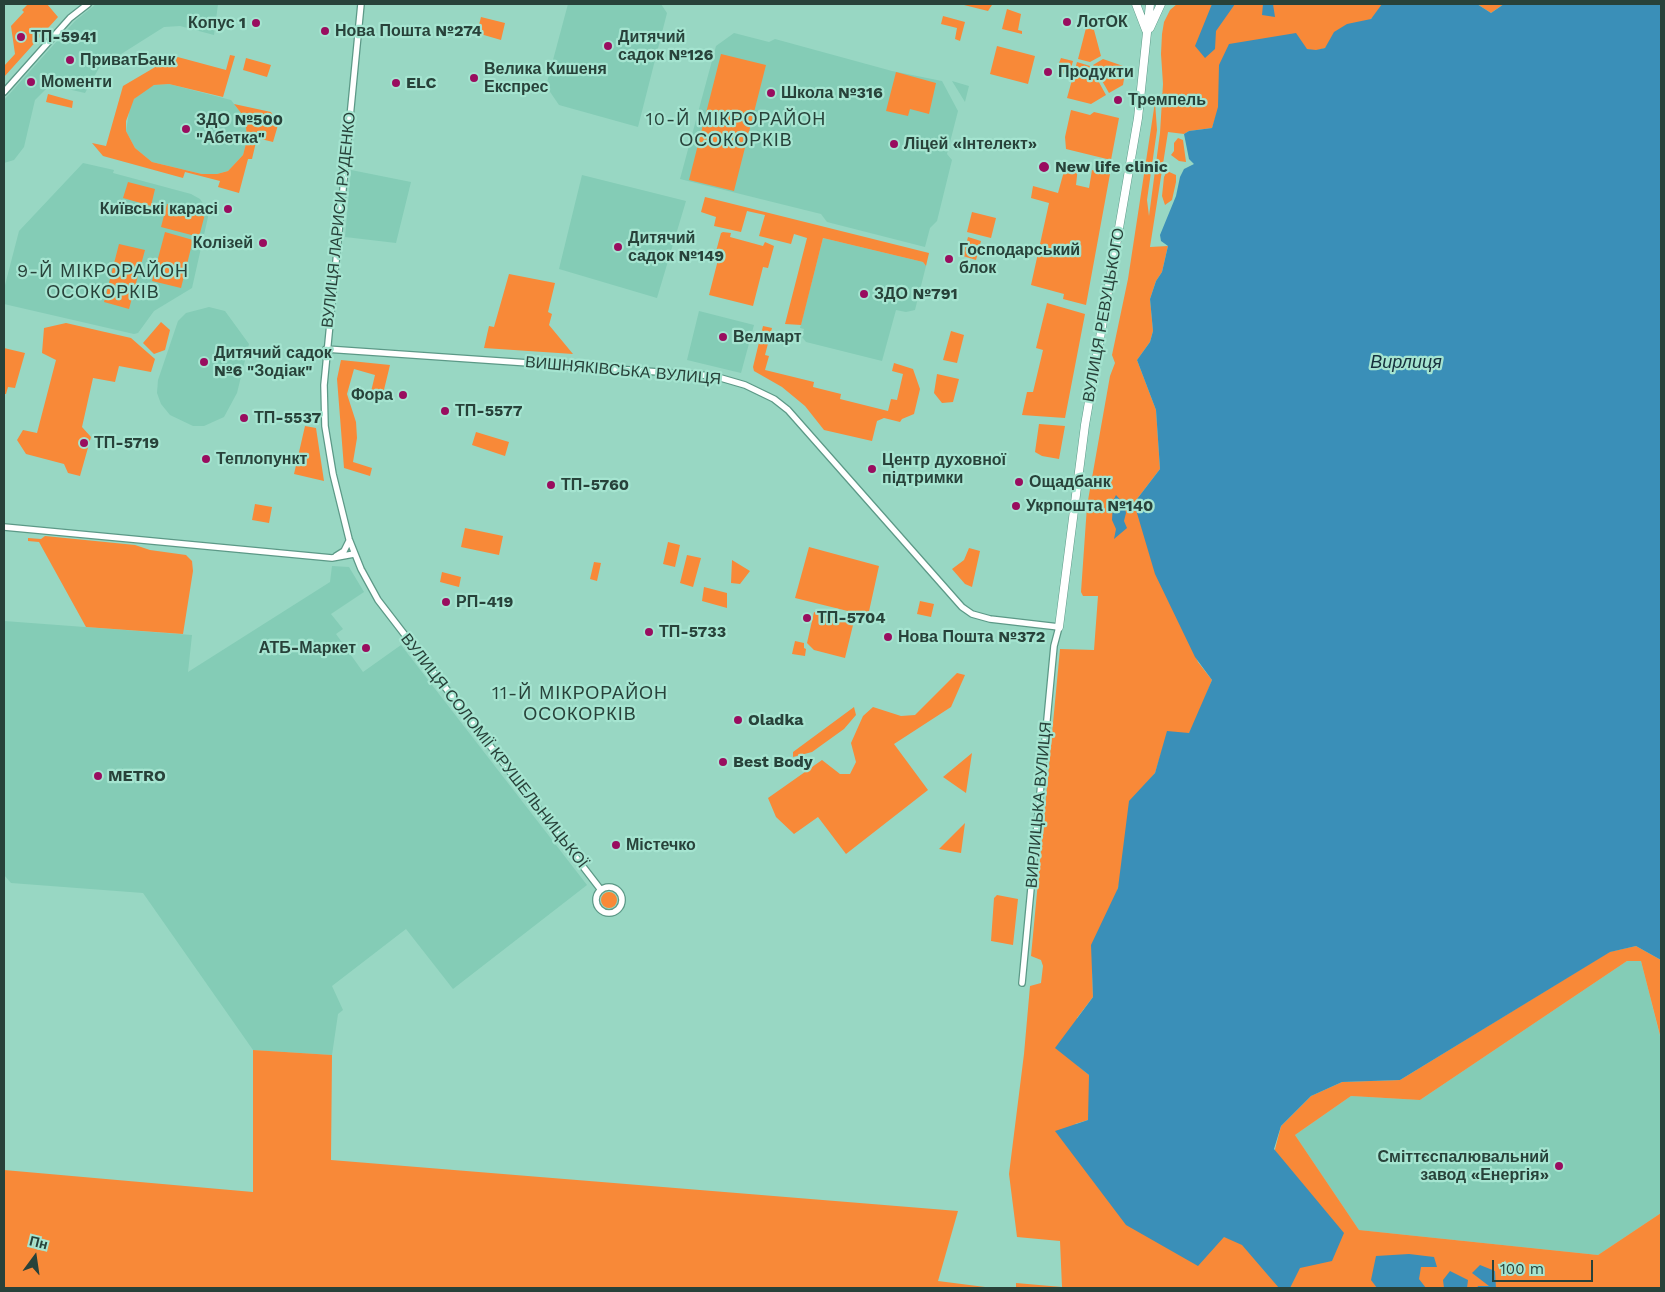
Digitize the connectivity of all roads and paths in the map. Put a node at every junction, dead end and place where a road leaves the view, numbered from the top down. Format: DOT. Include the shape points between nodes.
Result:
graph roads {
  1 [pos="88,4"];
  2 [pos="361,4"];
  3 [pos="1136,4"];
  4 [pos="1150,4"];
  5 [pos="1161,4"];
  6 [pos="1148,35"];
  7 [pos="4,92"];
  8 [pos="326,349"];
  9 [pos="4,527"];
  10 [pos="350,541"];
  11 [pos="354,554"];
  12 [pos="332,558"];
  13 [pos="1059,627"];
  14 [pos="601,890"];
  15 [pos="1022,983"];
  1 -- 7 [label="street" via="70,18"];
  2 -- 8 [label="street, ВУЛИЦЯ ЛАРИСИ РУДЕНКО"];
  3 -- 6 [label="street"];
  4 -- 6 [label="street, ВУЛИЦЯ РЕВУЦЬКОГО"];
  5 -- 6 [label="street"];
  6 -- 13 [label="street, ВУЛИЦЯ РЕВУЦЬКОГО" via="1130,174 1085,425"];
  8 -- 10 [label="street, ВУЛИЦЯ ЛАРИСИ РУДЕНКО" via="325,426 336,491"];
  8 -- 13 [label="street, ВИШНЯКІВСЬКА ВУЛИЦЯ" via="714,376 745,385 788,410 962,607 990,619"];
  9 -- 12 [label="street"];
  10 -- 11 [label="street, ВУЛИЦЯ ЛАРИСИ РУДЕНКО"];
  10 -- 12 [label="street" via="344,551"];
  11 -- 12 [label="street"];
  11 -- 14 [label="street, ВУЛИЦЯ СОЛОМІЇ КРУШЕЛЬНИЦЬКОЇ" via="369,585 400,630"];
  13 -- 15 [label="street, ВИРЛИЦЬКА ВУЛИЦЯ" via="1053,655"];
  14 -- 14 [label="street" via="597,897 599,909 610,913 618,910 622,902 620,894 610,888"];
}
